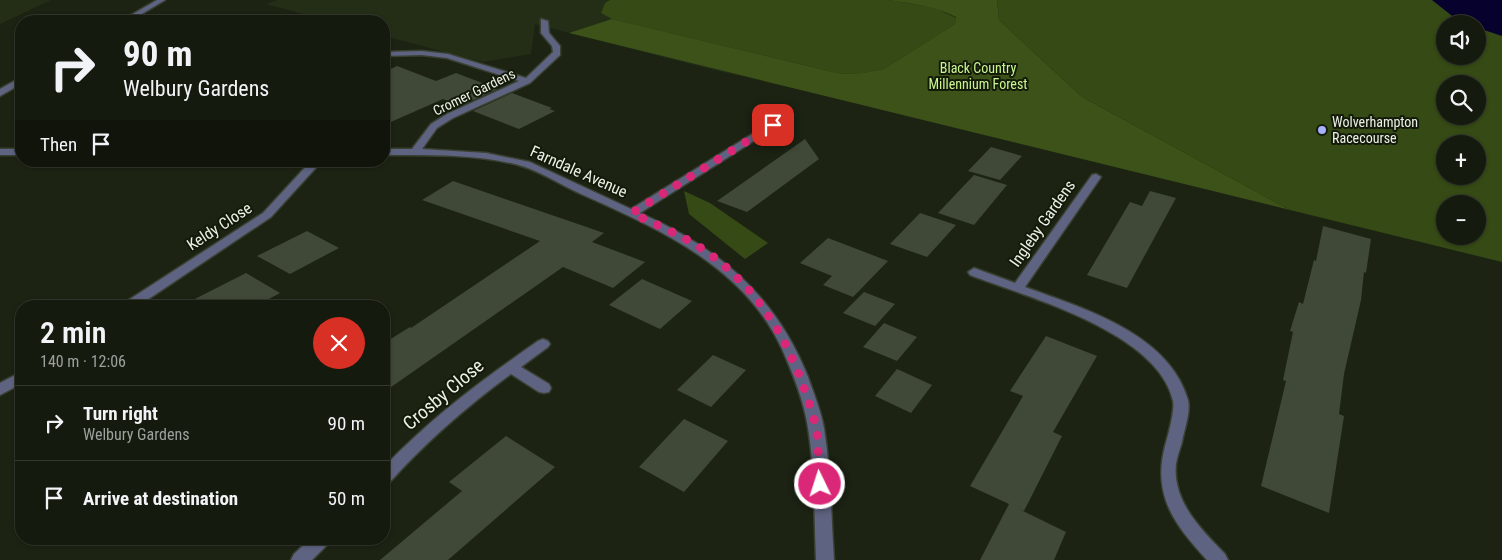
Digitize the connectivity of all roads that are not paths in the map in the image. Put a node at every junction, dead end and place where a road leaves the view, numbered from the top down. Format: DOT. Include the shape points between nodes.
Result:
graph roads {
  1 [pos="162,0"];
  2 [pos="136,15"];
  3 [pos="544,21"];
  4 [pos="390,54"];
  5 [pos="527,81"];
  6 [pos="15,84"];
  7 [pos="0,93"];
  8 [pos="773,125"];
  9 [pos="0,152"];
  10 [pos="15,152"];
  11 [pos="390,152"];
  12 [pos="415,152"];
  13 [pos="311,167"];
  14 [pos="1096,177"];
  15 [pos="632,213"];
  16 [pos="974,272"];
  17 [pos="1018,288"];
  18 [pos="138,300"];
  19 [pos="543,344"];
  20 [pos="510,367"];
  21 [pos="15,381"];
  22 [pos="544,388"];
  23 [pos="0,390"];
  24 [pos="390,471"];
  25 [pos="316,545"];
  26 [pos="300,560"];
  27 [pos="825,560"];
  28 [pos="1218,560"];
  1 -- 2 [label="street"];
  3 -- 5 [label="street, Cromer Gardens" via="545,33 556,46 557,53"];
  4 -- 5 [label="street, Cromer Gardens" via="448,56"];
  5 -- 12 [label="street, Cromer Gardens" via="434,126"];
  6 -- 7 [label="street"];
  8 -- 15 [label="street"];
  9 -- 10 [label="street"];
  11 -- 12 [label="street, Farndale Avenue"];
  12 -- 15 [label="street, Farndale Avenue" via="472,154 521,162"];
  13 -- 18 [label="street, Keldy Close" via="267,215"];
  14 -- 17 [label="street, Ingleby Gardens"];
  15 -- 27 [label="street, Farndale Avenue" via="704,250 728,269 761,304 784,340 800,375 816,426"];
  16 -- 17 [label="street, Ingleby Gardens"];
  17 -- 28 [label="street, Ingleby Gardens" via="1092,316 1119,330 1150,353 1171,379 1181,402 1168,465 1170,490 1188,527"];
  19 -- 20 [label="street, Crosby Close"];
  20 -- 22 [label="street, Crosby Close"];
  20 -- 24 [label="street, Crosby Close" via="468,398"];
  21 -- 23 [label="street"];
  25 -- 26 [label="street"];
}
